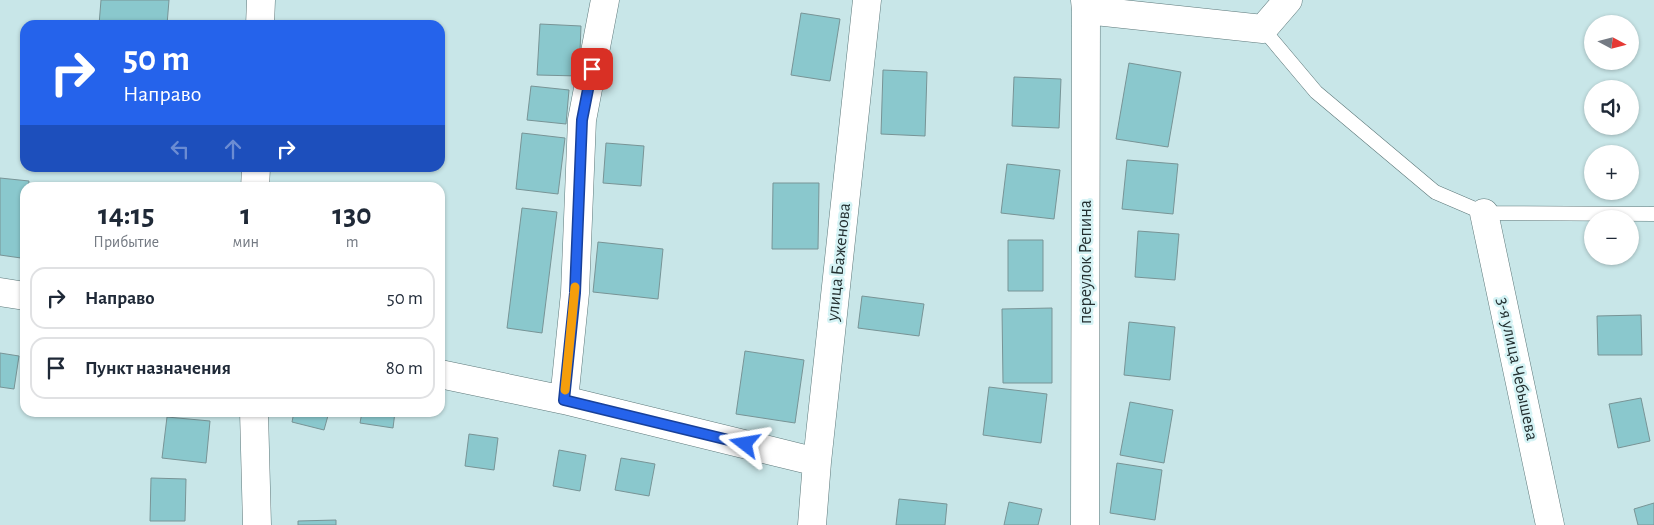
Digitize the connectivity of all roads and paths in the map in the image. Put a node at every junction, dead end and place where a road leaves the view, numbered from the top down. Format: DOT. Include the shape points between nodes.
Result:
graph roads {
  1 [pos="261,0"];
  2 [pos="605,0"];
  3 [pos="867,0"];
  4 [pos="1288,0"];
  5 [pos="1085,5"];
  6 [pos="260,20"];
  7 [pos="1263,29"];
  8 [pos="1484,213"];
  9 [pos="1654,214"];
  10 [pos="0,292"];
  11 [pos="20,295"];
  12 [pos="445,375"];
  13 [pos="564,400"];
  14 [pos="254,417"];
  15 [pos="817,462"];
  16 [pos="257,525"];
  17 [pos="812,525"];
  18 [pos="1085,525"];
  19 [pos="1550,525"];
  1 -- 6 [label="street"];
  2 -- 13 [label="street" via="582,120 575,293"];
  3 -- 15 [label="street, улица Баженова"];
  4 -- 7 [label="street"];
  5 -- 7 [label="street"];
  5 -- 18 [label="street, переулок Репина"];
  7 -- 8 [label="lane" via="1316,92 1435,192"];
  8 -- 9 [label="lane"];
  8 -- 19 [label="street, 3-я улица Чебышева"];
  10 -- 11 [label="street"];
  12 -- 13 [label="street"];
  13 -- 15 [label="street"];
  14 -- 16 [label="street"];
  15 -- 17 [label="street, улица Баженова"];
}
